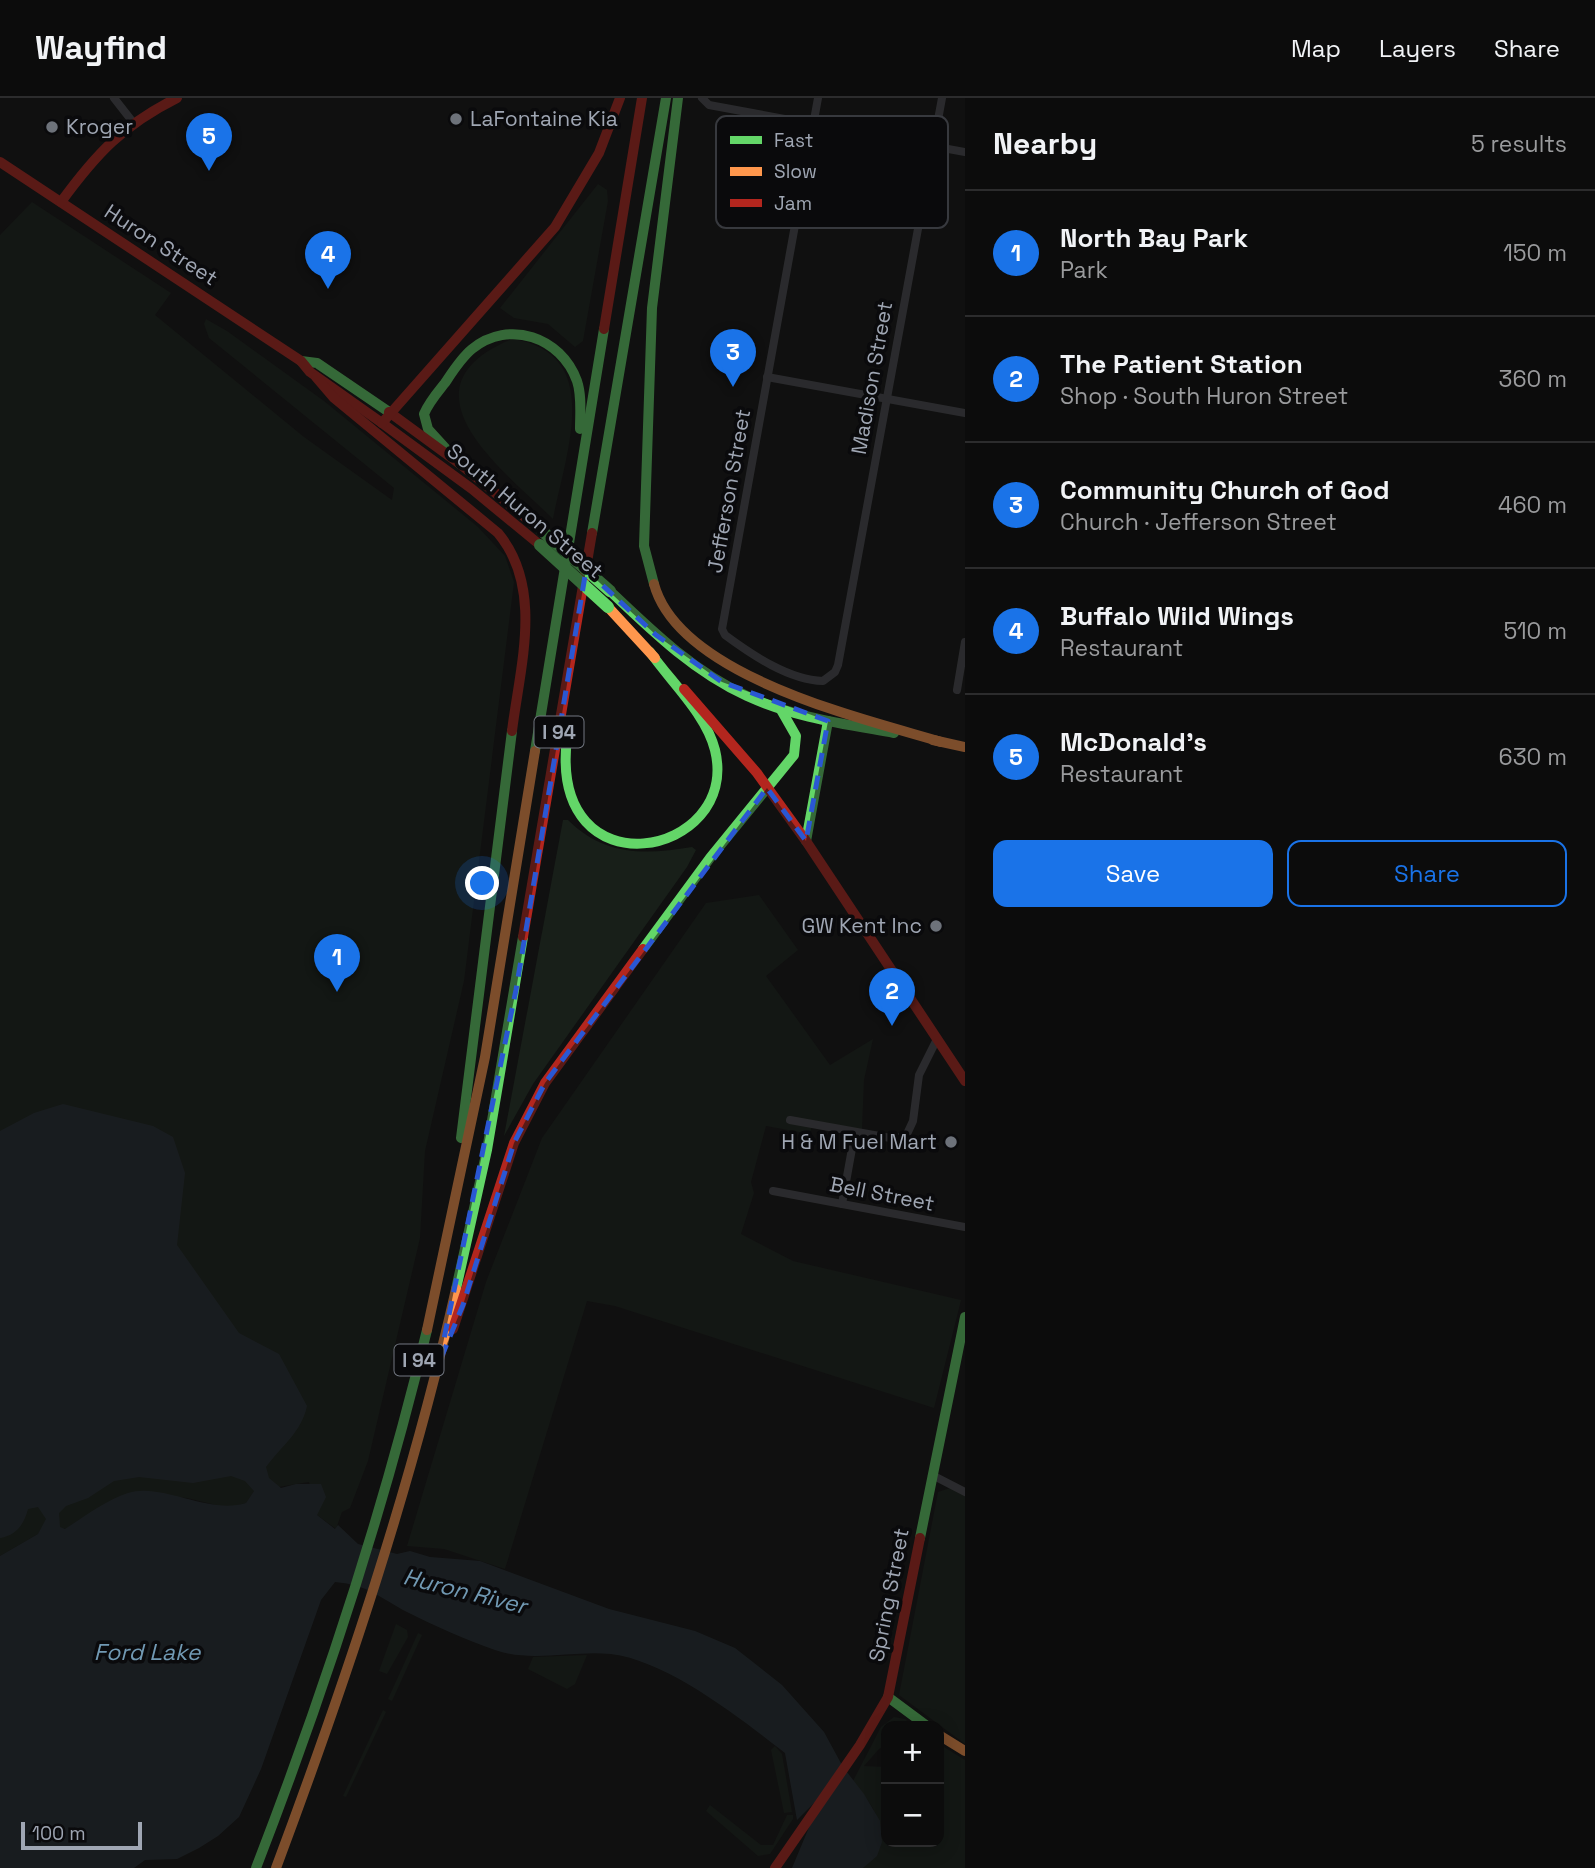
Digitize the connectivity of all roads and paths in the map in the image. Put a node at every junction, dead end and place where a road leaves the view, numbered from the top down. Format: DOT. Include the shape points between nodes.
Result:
graph roads {
  1 [pos="114,98"];
  2 [pos="177,98"];
  3 [pos="620,98"];
  4 [pos="642,98"];
  5 [pos="666,98"];
  6 [pos="678,98"];
  7 [pos="702,98"];
  8 [pos="818,98"];
  9 [pos="942,98"];
  10 [pos="770,116"];
  11 [pos="815,116"];
  12 [pos="939,116"];
  13 [pos="132,121"];
  14 [pos="0,162"];
  15 [pos="61,202"];
  16 [pos="795,228"];
  17 [pos="918,228"];
  18 [pos="301,361"];
  19 [pos="316,377"];
  20 [pos="767,377"];
  21 [pos="888,398"];
  22 [pos="965,412"];
  23 [pos="385,417"];
  24 [pos="582,459"];
  25 [pos="460,464"];
  26 [pos="965,642"];
  27 [pos="650,653"];
  28 [pos="838,665"];
  29 [pos="957,690"];
  30 [pos="564,699"];
  31 [pos="780,708"];
  32 [pos="828,721"];
  33 [pos="941,742"];
  34 [pos="965,747"];
  35 [pos="767,788"];
  36 [pos="806,841"];
  37 [pos="936,1041"];
  38 [pos="965,1081"];
  39 [pos="790,1120"];
  40 [pos="855,1132"];
  41 [pos="462,1179"];
  42 [pos="773,1191"];
  43 [pos="842,1204"];
  44 [pos="965,1227"];
  45 [pos="965,1317"];
  46 [pos="439,1363"];
  47 [pos="932,1475"];
  48 [pos="965,1492"];
  49 [pos="888,1697"];
  50 [pos="920,1721"];
  51 [pos="944,1738"];
  52 [pos="965,1751"];
  53 [pos="256,1868"];
  54 [pos="276,1868"];
  55 [pos="775,1868"];
  1 -- 13 [label="street"];
  2 -- 13 [label="main road"];
  3 -- 23 [label="main road" via="599,153 555,227"];
  4 -- 24 [label="main road, I 94"];
  5 -- 30 [label="main road, I 94"];
  6 -- 33 [label="main road" via="652,308 645,546 651,581 676,621 750,677 814,704"];
  7 -- 10 [label="street" via="709,105"];
  8 -- 11 [label="street, Jefferson Street"];
  9 -- 12 [label="street, Madison Street"];
  13 -- 15 [label="main road" via="101,147"];
  14 -- 15 [label="main road, Huron Street"];
  15 -- 18 [label="main road, Huron Street"];
  16 -- 20 [label="street, Jefferson Street"];
  17 -- 21 [label="street, Madison Street"];
  18 -- 19 [label="main road, South Huron Street"];
  18 -- 23 [label="main road, South Huron Street" via="317,363"];
  19 -- 23 [label="main road, South Huron Street"];
  19 -- 41 [label="main road" via="334,398 498,533 514,554 524,579 526,614 461,1134"];
  20 -- 21 [label="street"];
  20 -- 28 [label="street, Jefferson Street" via="722,629 761,660 803,678 823,681"];
  21 -- 22 [label="street"];
  21 -- 28 [label="street, Madison Street"];
  23 -- 25 [label="main road, South Huron Street"];
  23 -- 27 [label="main road, South Huron Street, bridge" via="540,545"];
  24 -- 25 [label="main road" via="580,392 573,369 544,340 517,332 488,338 473,348 424,416 426,426"];
  24 -- 41 [label="main road, I 94"];
  25 -- 31 [label="main road, South Huron Street, bridge" via="656,635 722,682"];
  26 -- 29 [label="street"];
  27 -- 30 [label="main road" via="698,718 715,751 712,798 703,814 681,834 653,844 622,844 579,816 566,787"];
  27 -- 35 [label="main road, South Huron Street" via="712,719"];
  30 -- 46 [label="main road, I 94" via="487,1150"];
  31 -- 32 [label="main road, South Huron Street"];
  31 -- 35 [label="main road" via="794,729 797,746"];
  32 -- 33 [label="main road, South Huron Street"];
  32 -- 36 [label="main road"];
  33 -- 34 [label="main road"];
  35 -- 36 [label="main road, South Huron Street"];
  35 -- 46 [label="main road" via="545,1083 514,1143 463,1305"];
  36 -- 37 [label="main road, South Huron Street"];
  37 -- 38 [label="main road, South Huron Street"];
  37 -- 40 [label="street" via="919,1075 907,1134 896,1139"];
  39 -- 40 [label="street"];
  40 -- 43 [label="street"];
  41 -- 53 [label="main road, I 94" via="371,1539"];
  42 -- 43 [label="street, Bell Street"];
  43 -- 44 [label="street, Bell Street"];
  45 -- 47 [label="main road, Spring Street"];
  46 -- 54 [label="main road, I 94" via="373,1598"];
  47 -- 48 [label="street"];
  47 -- 49 [label="main road, Spring Street"];
  49 -- 50 [label="main road"];
  49 -- 55 [label="main road, Spring Street"];
  51 -- 52 [label="main road"];
}
